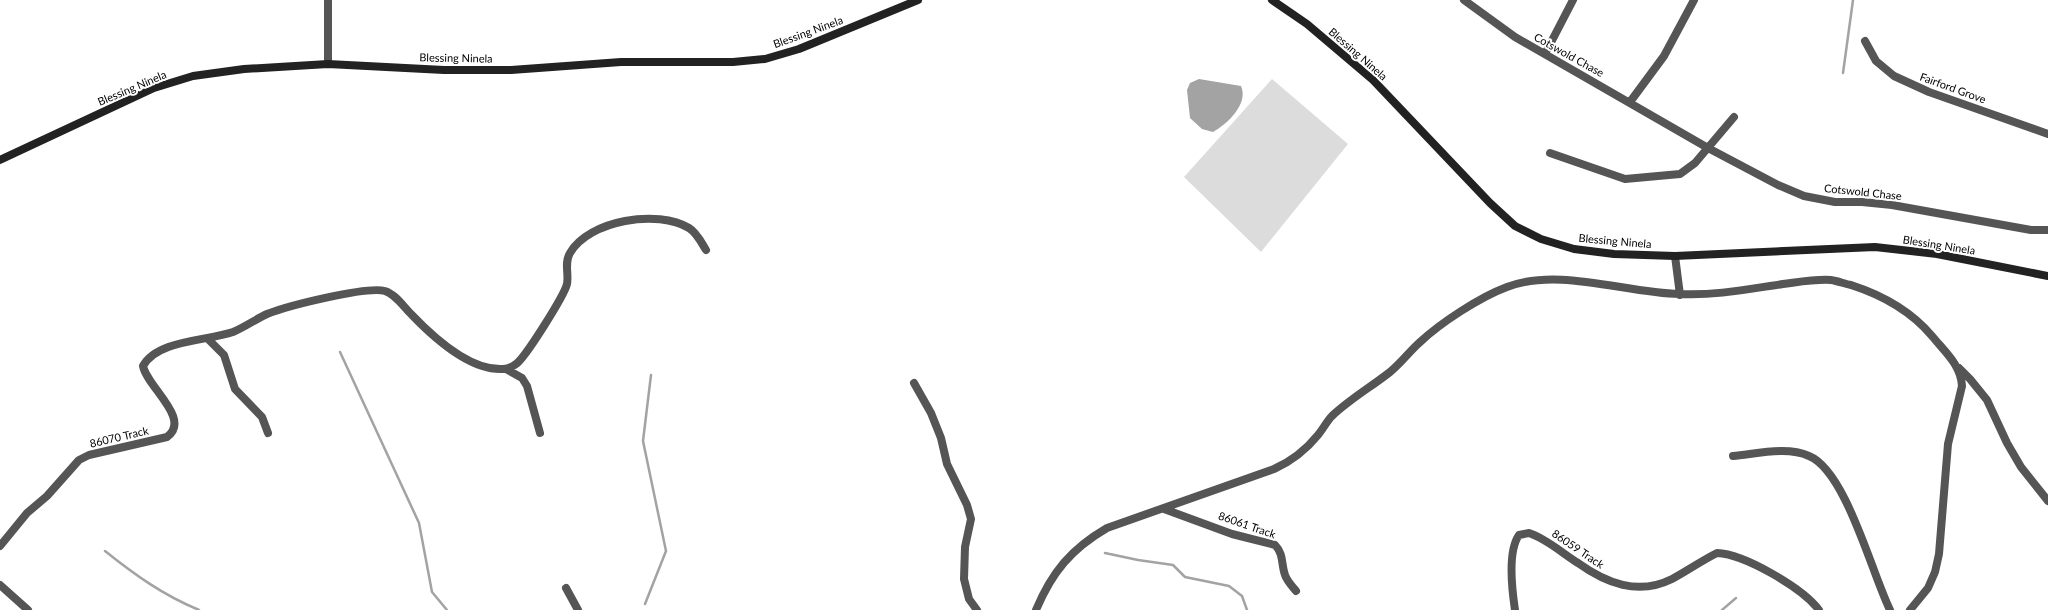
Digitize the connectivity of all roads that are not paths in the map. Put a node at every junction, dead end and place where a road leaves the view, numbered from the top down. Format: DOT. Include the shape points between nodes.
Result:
graph roads {
  1 [pos="328,0"];
  2 [pos="918,0"];
  3 [pos="1272,0"];
  4 [pos="1464,0"];
  5 [pos="1574,0"];
  6 [pos="1694,0"];
  7 [pos="1865,41"];
  8 [pos="1546,54"];
  9 [pos="328,64"];
  10 [pos="1630,102"];
  11 [pos="1734,117"];
  12 [pos="2048,134"];
  13 [pos="1708,148"];
  14 [pos="1550,153"];
  15 [pos="0,160"];
  16 [pos="2048,230"];
  17 [pos="706,250"];
  18 [pos="1675,256"];
  19 [pos="2048,276"];
  20 [pos="1680,294"];
  21 [pos="208,339"];
  22 [pos="1958,368"];
  23 [pos="506,369"];
  24 [pos="914,383"];
  25 [pos="268,433"];
  26 [pos="540,433"];
  27 [pos="1733,456"];
  28 [pos="2048,501"];
  29 [pos="1164,509"];
  30 [pos="0,546"];
  31 [pos="0,585"];
  32 [pos="566,588"];
  33 [pos="1296,591"];
  34 [pos="28,610"];
  35 [pos="578,610"];
  36 [pos="976,610"];
  37 [pos="1036,610"];
  38 [pos="1515,610"];
  39 [pos="1819,610"];
  40 [pos="1890,610"];
  41 [pos="1910,610"];
  1 -- 9 [label="street"];
  2 -- 9 [label="street, Blessing Ninela" via="799,49 765,59 733,62 621,62 511,70 444,70"];
  3 -- 18 [label="street, Blessing Ninela" via="1307,24 1373,80 1515,226 1542,240 1574,249 1614,254"];
  4 -- 8 [label="street, Cotswold Chase" via="1516,37"];
  5 -- 8 [label="street"];
  6 -- 10 [label="street" via="1664,56"];
  7 -- 12 [label="street, Fairford Grove" via="1876,61 1894,76 1929,92"];
  8 -- 10 [label="street, Cotswold Chase"];
  9 -- 15 [label="street, Blessing Ninela" via="244,69 193,76 154,88"];
  10 -- 13 [label="street, Cotswold Chase"];
  11 -- 13 [label="street"];
  13 -- 14 [label="street" via="1691,167 1680,174 1625,179"];
  13 -- 16 [label="street, Cotswold Chase" via="1804,196 1835,202 1892,205 2031,230"];
  17 -- 23 [label="street" via="689,228 660,219 638,219 611,224 591,234 570,253 563,295 527,352 517,364"];
  18 -- 19 [label="street, Blessing Ninela" via="1875,247 1937,254"];
  18 -- 20 [label="street"];
  20 -- 22 [label="street" via="1723,293 1811,280 1833,280 1863,289 1905,311 1924,327"];
  20 -- 29 [label="street" via="1641,292 1589,282 1550,280 1508,286 1434,331 1390,372 1331,417 1303,452 1290,461"];
  21 -- 23 [label="street" via="234,331 267,314 348,293 375,289 397,299 446,346 474,363 495,369"];
  21 -- 25 [label="street" via="224,355 235,389 262,417"];
  21 -- 30 [label="street, 86070 Track" via="167,347 147,359 143,366 144,372 174,414 175,423 168,437 89,454 79,460 47,496 26,513"];
  22 -- 28 [label="street" via="1987,400 2021,467"];
  22 -- 41 [label="street" via="1962,386 1948,444 1939,554 1928,588"];
  23 -- 26 [label="street" via="522,378 527,386"];
  24 -- 36 [label="street" via="931,413 941,438 947,464 971,519 965,547 964,579 969,599"];
  27 -- 40 [label="street" via="1795,452 1819,462 1831,475 1842,495"];
  29 -- 33 [label="street, 86061 Track" via="1232,534 1275,545 1280,550 1285,575"];
  29 -- 37 [label="street" via="1107,528 1089,538 1059,568 1046,586"];
  31 -- 34 [label="street"];
  32 -- 35 [label="street"];
  38 -- 39 [label="street, 86059 Track" via="1512,580 1514,546 1519,536 1529,533 1549,543 1604,580 1621,586 1641,588 1656,585 1670,580 1717,553 1725,553 1768,571 1797,590"];
}
